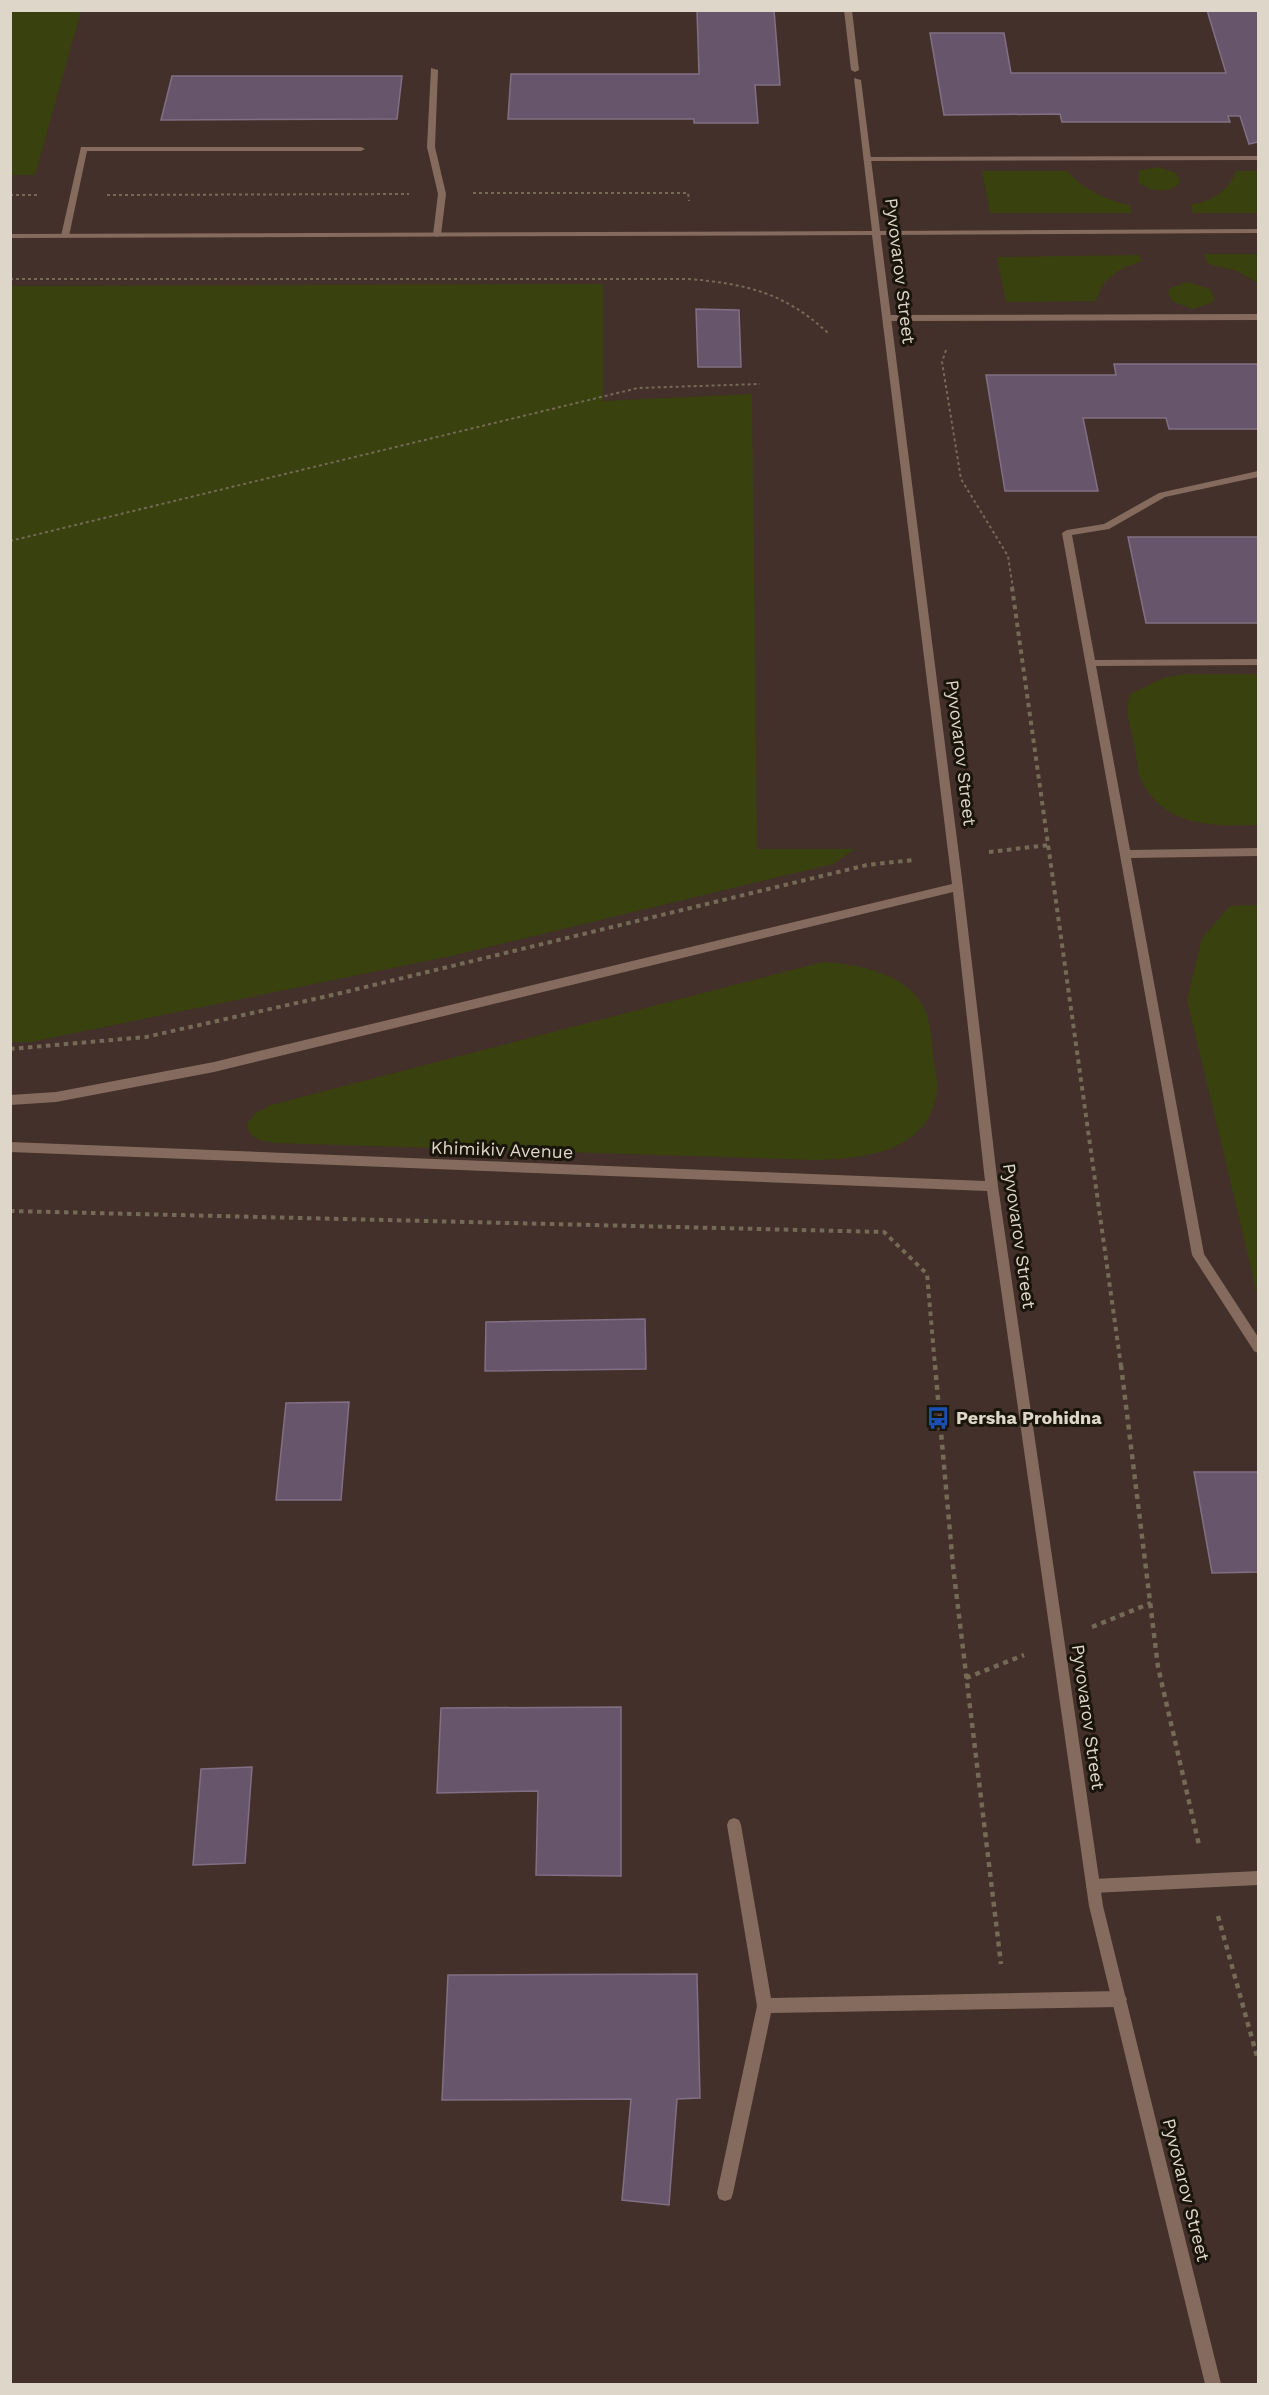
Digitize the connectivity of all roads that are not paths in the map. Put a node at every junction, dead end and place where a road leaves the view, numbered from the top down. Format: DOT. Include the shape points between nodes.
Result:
graph roads {
  1 [pos="848,10"];
  2 [pos="992,10"];
  3 [pos="1014,10"];
  4 [pos="434,69"];
  5 [pos="855,70"];
  6 [pos="857,80"];
  7 [pos="360,149"];
  8 [pos="1258,158"];
  9 [pos="867,159"];
  10 [pos="1258,231"];
  11 [pos="876,233"];
  12 [pos="437,235"];
  13 [pos="10,236"];
  14 [pos="65,236"];
  15 [pos="1258,317"];
  16 [pos="887,318"];
  17 [pos="1258,474"];
  18 [pos="1258,662"];
  19 [pos="1090,663"];
  20 [pos="1258,852"];
  21 [pos="1125,854"];
  22 [pos="958,887"];
  23 [pos="10,1100"];
  24 [pos="10,1147"];
  25 [pos="992,1186"];
  26 [pos="1258,1347"];
  27 [pos="734,1825"];
  28 [pos="1258,1878"];
  29 [pos="1093,1886"];
  30 [pos="1119,1999"];
  31 [pos="765,2006"];
  32 [pos="725,2193"];
  33 [pos="1213,2385"];
  1 -- 5 [label="street"];
  2 -- 3 [label="street"];
  4 -- 12 [label="street" via="431,147 442,194"];
  6 -- 9 [label="street, Pyvovarov Street"];
  7 -- 14 [label="street" via="84,149"];
  8 -- 9 [label="street"];
  9 -- 11 [label="street, Pyvovarov Street"];
  10 -- 11 [label="street"];
  11 -- 12 [label="street"];
  11 -- 16 [label="street, Pyvovarov Street"];
  12 -- 14 [label="street"];
  13 -- 14 [label="street"];
  15 -- 16 [label="street"];
  16 -- 22 [label="street, Pyvovarov Street"];
  17 -- 19 [label="street" via="1162,495 1106,527 1067,533"];
  18 -- 19 [label="street"];
  19 -- 21 [label="street"];
  20 -- 21 [label="street"];
  21 -- 26 [label="street" via="1198,1256"];
  22 -- 23 [label="street" via="214,1067 56,1097"];
  22 -- 25 [label="street, Pyvovarov Street"];
  24 -- 25 [label="street, Khimikiv Avenue"];
  25 -- 29 [label="street, Pyvovarov Street"];
  27 -- 31 [label="street"];
  28 -- 29 [label="street"];
  29 -- 30 [label="street, Pyvovarov Street"];
  30 -- 31 [label="street"];
  30 -- 33 [label="street, Pyvovarov Street"];
  31 -- 32 [label="street"];
}
